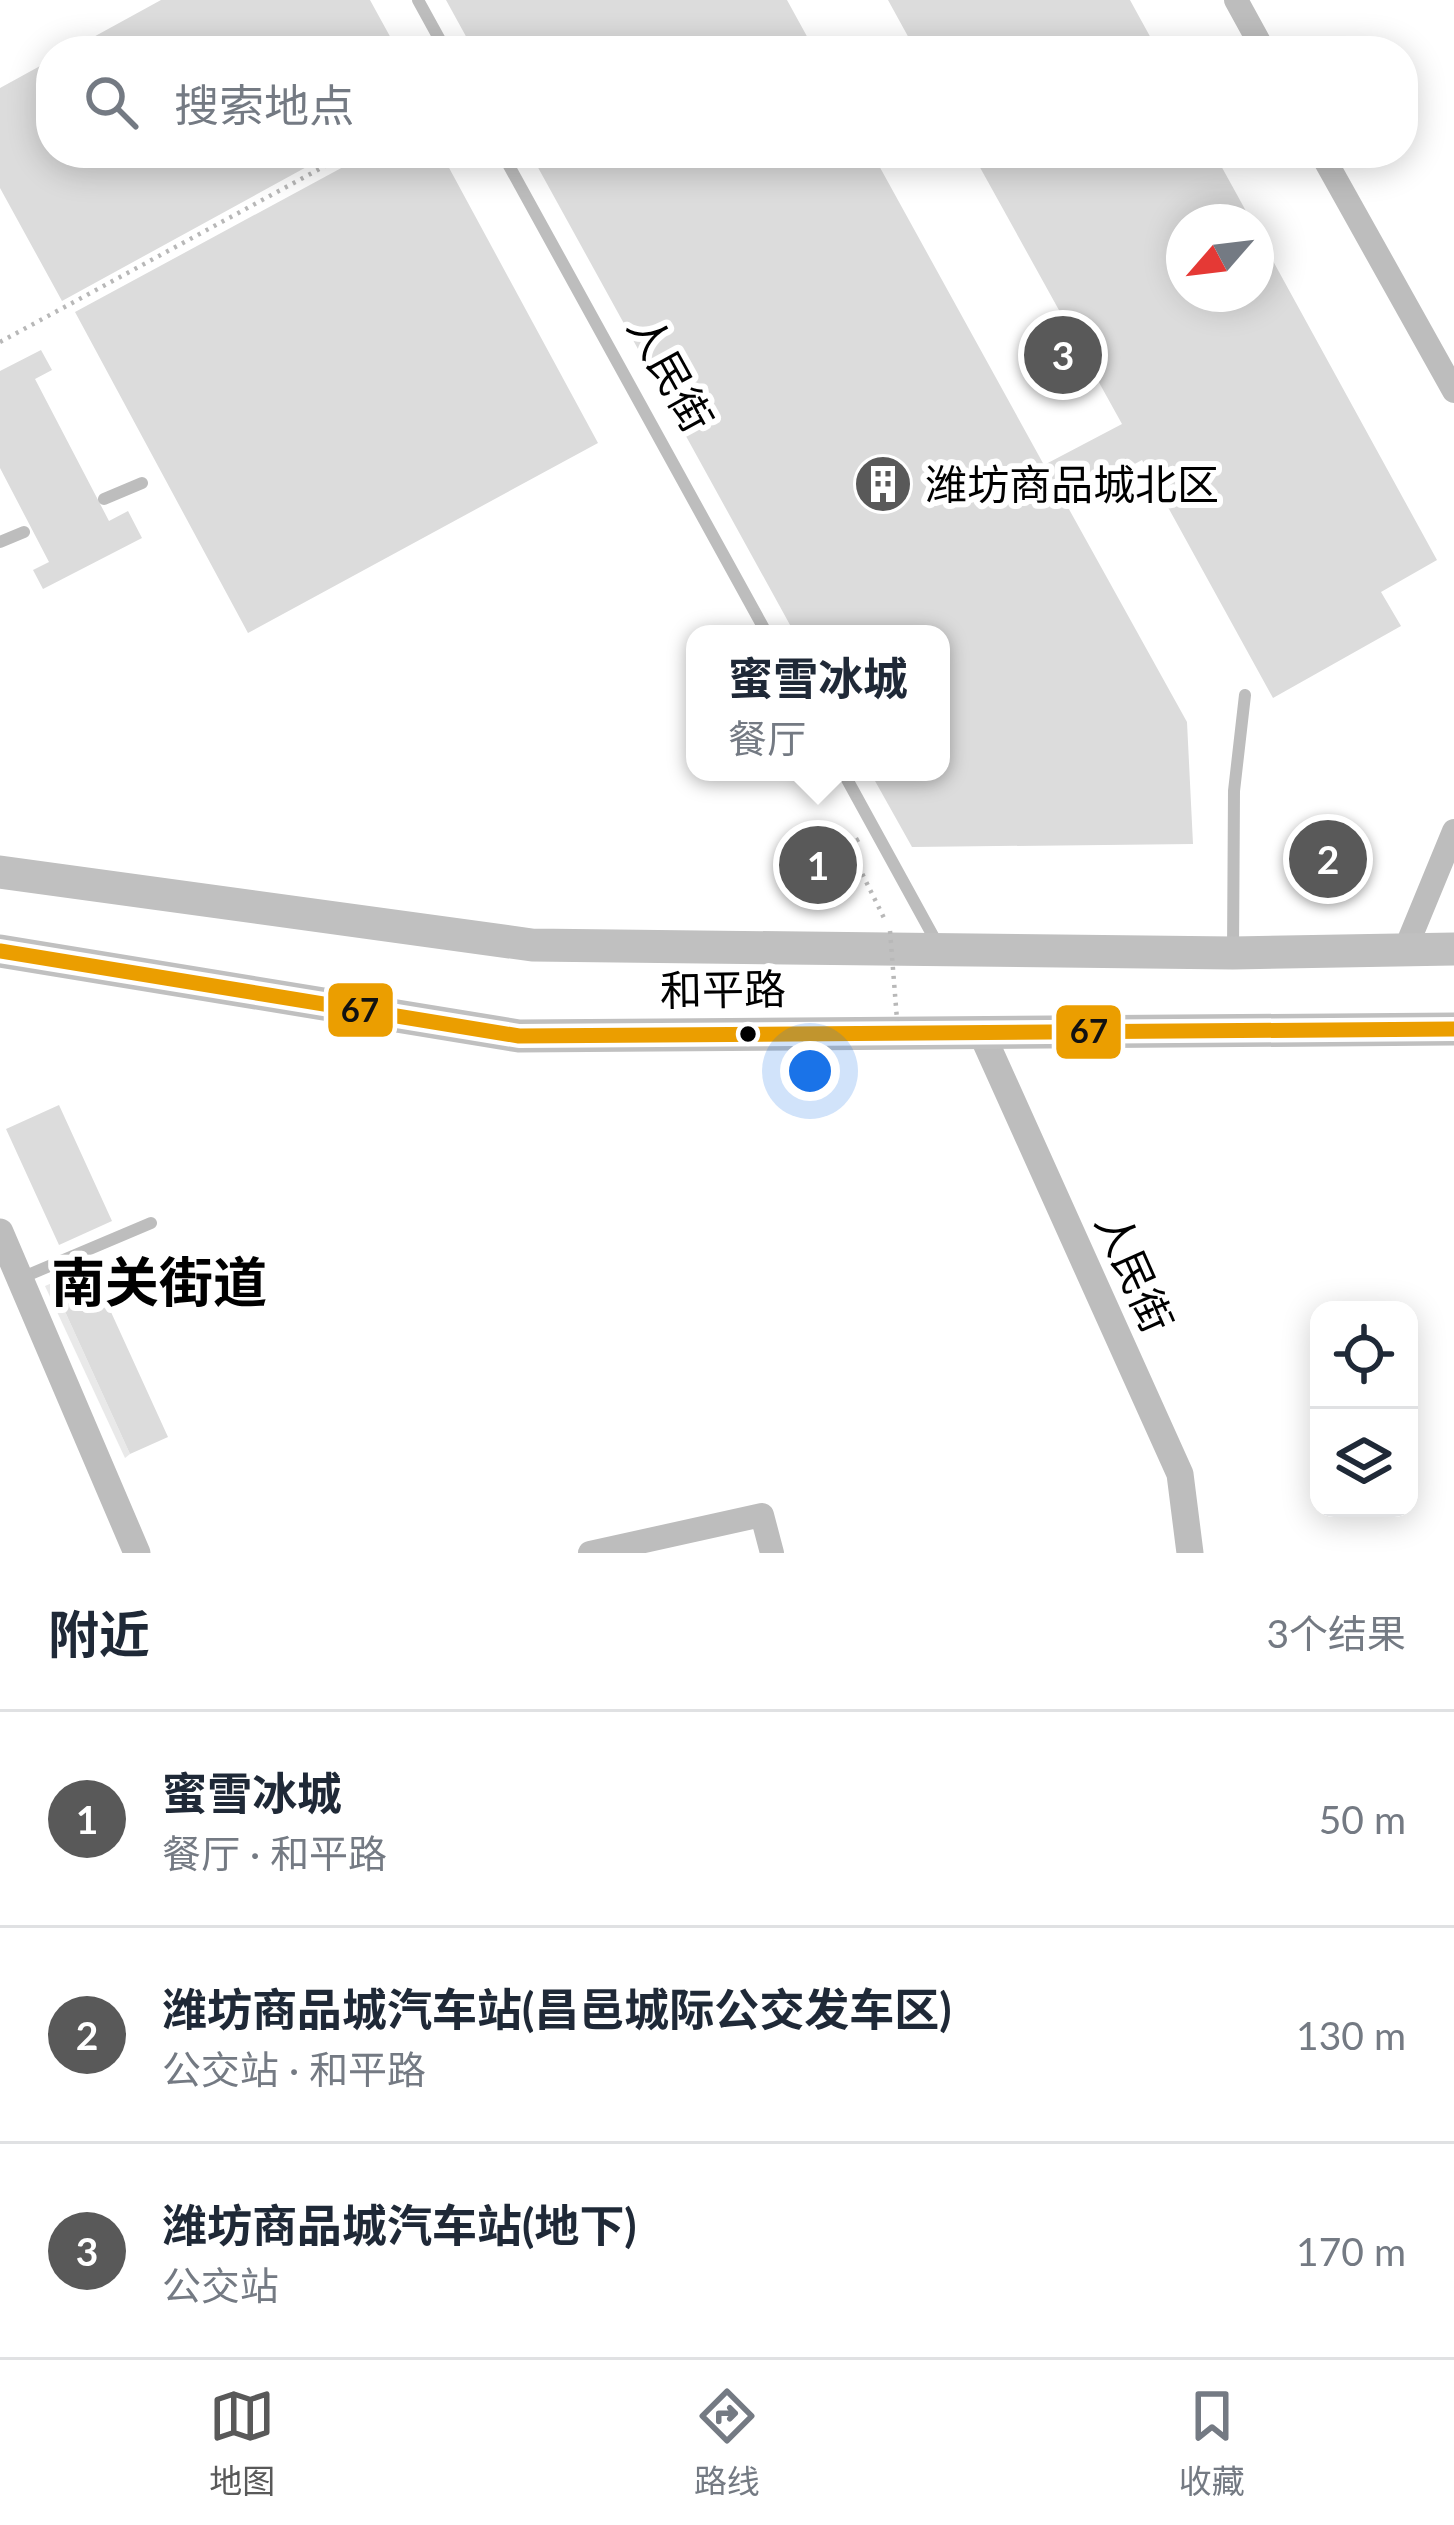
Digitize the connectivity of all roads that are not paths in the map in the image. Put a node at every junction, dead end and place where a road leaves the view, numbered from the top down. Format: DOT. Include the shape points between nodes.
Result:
graph roads {
  1 [pos="418,0"];
  2 [pos="1236,0"];
  3 [pos="438,36"];
  4 [pos="1256,36"];
  5 [pos="510,168"];
  6 [pos="1329,168"];
  7 [pos="1454,392"];
  8 [pos="142,483"];
  9 [pos="104,499"];
  10 [pos="24,532"];
  11 [pos="0,542"];
  12 [pos="762,625"];
  13 [pos="1245,695"];
  14 [pos="848,781"];
  15 [pos="1454,831"];
  16 [pos="0,872"];
  17 [pos="1454,949"];
  18 [pos="1405,950"];
  19 [pos="0,951"];
  20 [pos="942,951"];
  21 [pos="1233,953"];
  22 [pos="1454,1029"];
  23 [pos="981,1032"];
  24 [pos="151,1223"];
  25 [pos="0,1232"];
  26 [pos="20,1279"];
  27 [pos="137,1553"];
  28 [pos="590,1553"];
  29 [pos="772,1553"];
  30 [pos="1190,1553"];
  1 -- 3 [label="lane"];
  2 -- 4 [label="street"];
  5 -- 12 [label="lane, 人民街"];
  6 -- 7 [label="street"];
  8 -- 9 [label="lane"];
  10 -- 11 [label="lane"];
  13 -- 21 [label="lane" via="1234,791"];
  14 -- 20 [label="lane"];
  15 -- 18 [label="street"];
  16 -- 20 [label="main road, 和平路" via="532,945"];
  17 -- 18 [label="main road, 和平路"];
  18 -- 21 [label="main road, 和平路"];
  19 -- 23 [label="main road, 和平路" via="519,1036"];
  20 -- 21 [label="main road, 和平路"];
  22 -- 23 [label="main road, 和平路"];
  23 -- 30 [label="street, 人民街" via="1180,1474"];
  24 -- 26 [label="lane"];
  25 -- 26 [label="street"];
  26 -- 27 [label="street"];
  28 -- 29 [label="street" via="762,1515"];
}
